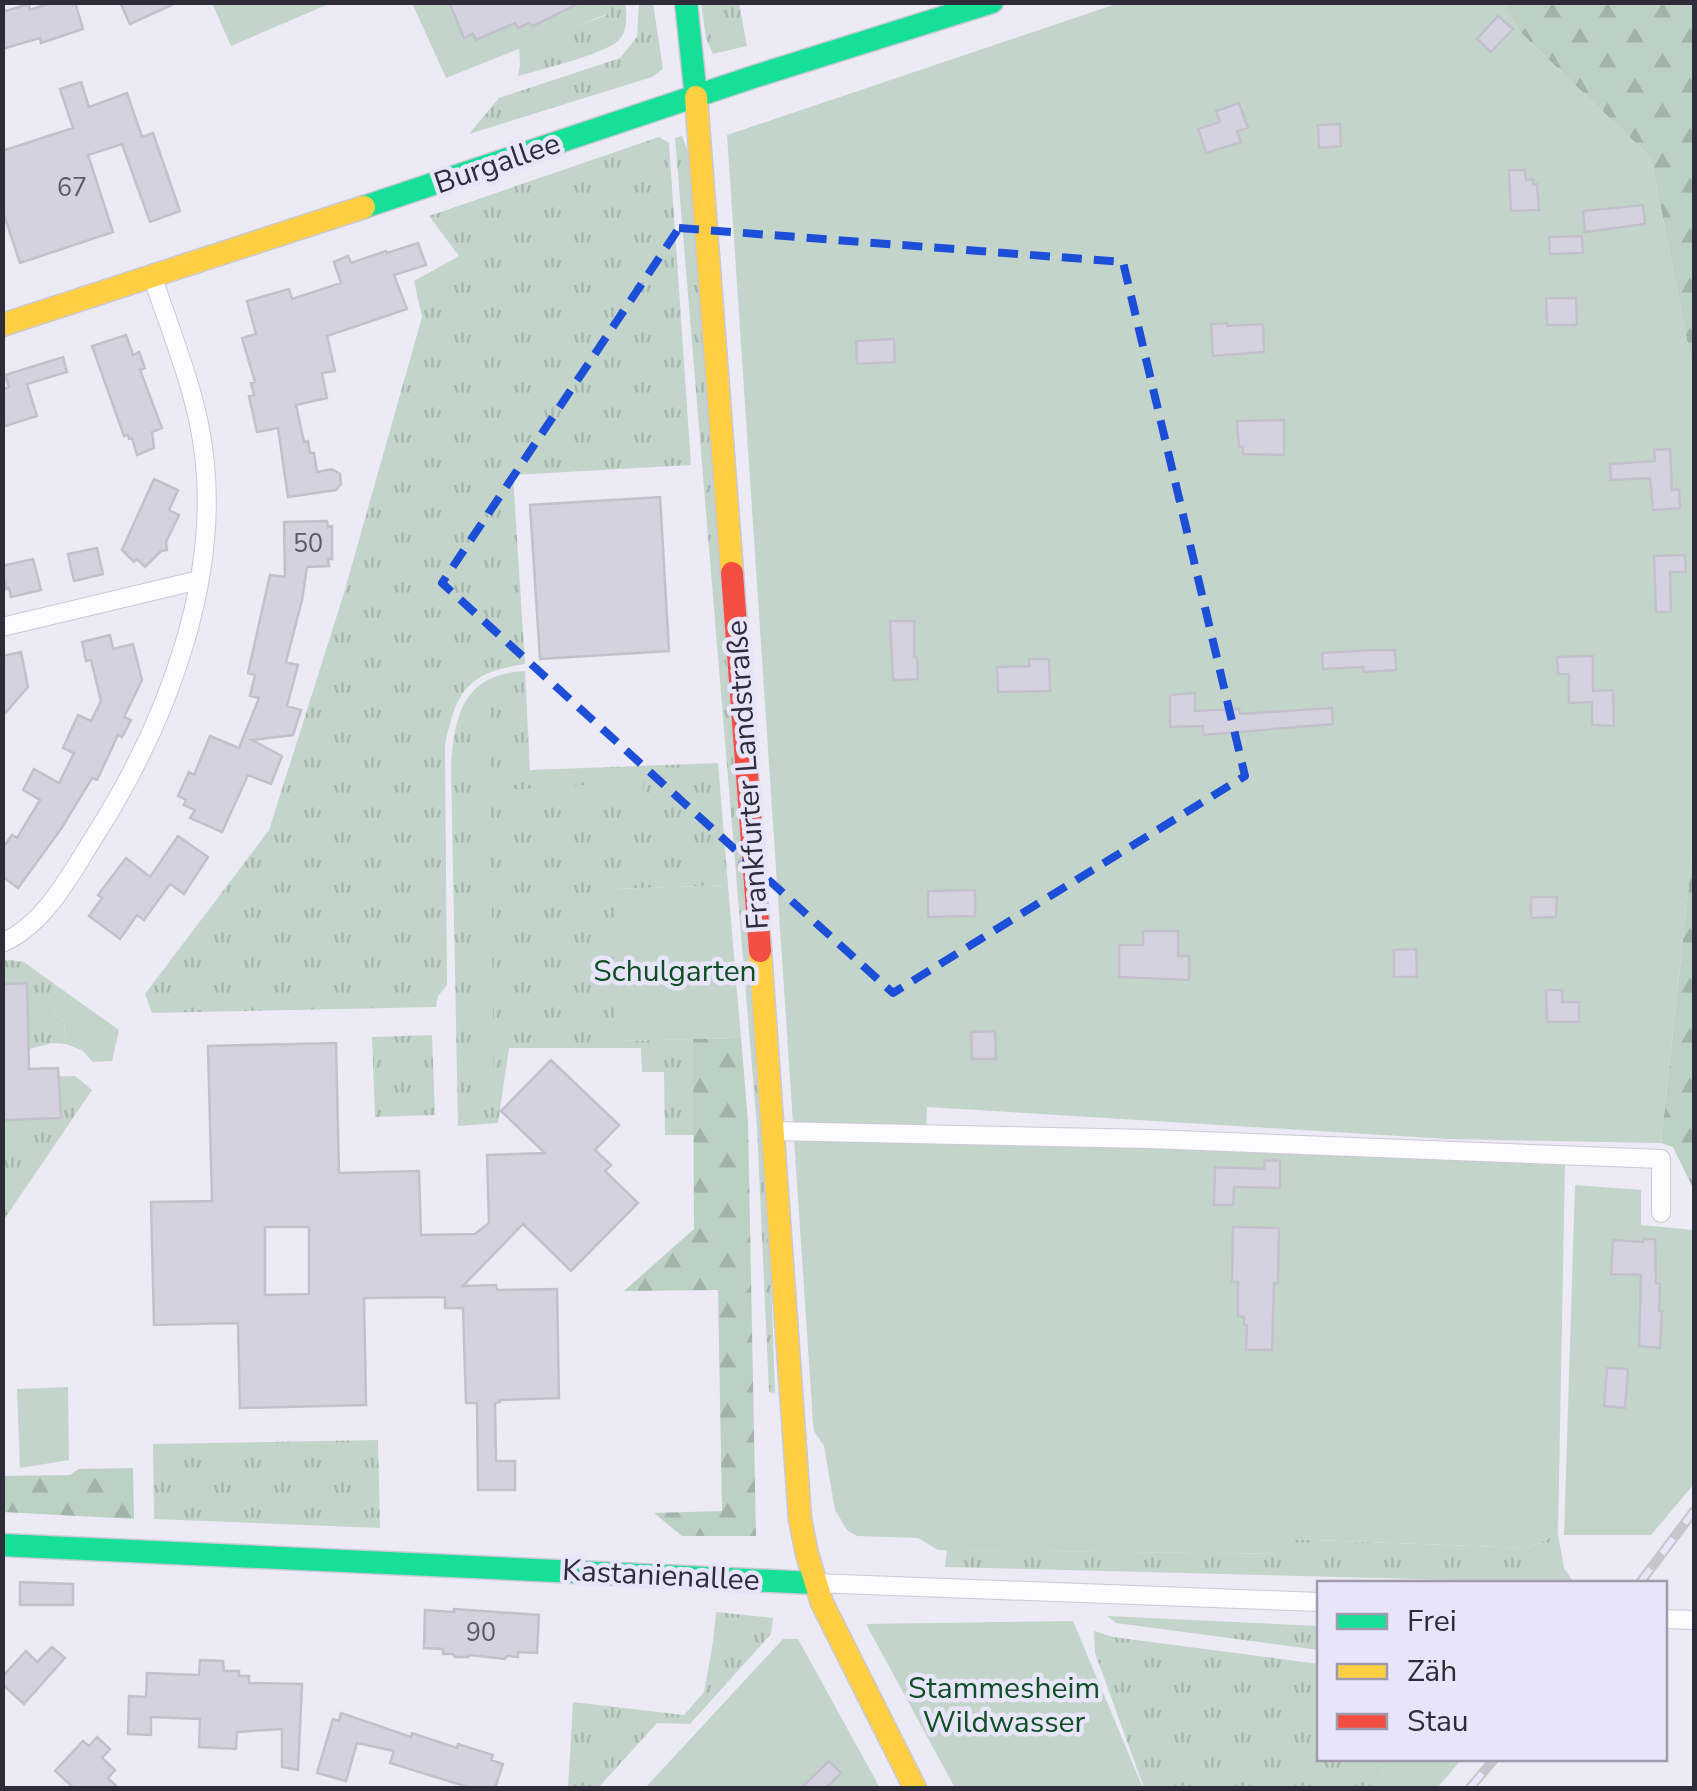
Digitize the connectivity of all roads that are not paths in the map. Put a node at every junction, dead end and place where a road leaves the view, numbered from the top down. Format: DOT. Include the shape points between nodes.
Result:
graph roads {
  1 [pos="686,2"];
  2 [pos="992,2"];
  3 [pos="696,97"];
  4 [pos="152,276"];
  5 [pos="2,325"];
  6 [pos="199,580"];
  7 [pos="2,627"];
  8 [pos="2,943"];
  9 [pos="774,1131"];
  10 [pos="1661,1213"];
  11 [pos="2,1545"];
  12 [pos="814,1582"];
  13 [pos="1317,1602"];
  14 [pos="915,1788"];
  1 -- 3 [label="main road, Frankfurter Landstraße"];
  2 -- 3 [label="main road, Burgallee"];
  3 -- 4 [label="main road, Burgallee"];
  3 -- 9 [label="main road, Frankfurter Landstraße"];
  4 -- 5 [label="main road, Burgallee"];
  4 -- 6 [label="street" via="202,439 207,510"];
  6 -- 7 [label="street"];
  6 -- 8 [label="street" via="163,709 128,781 36,920"];
  9 -- 10 [label="street" via="1662,1159"];
  9 -- 12 [label="main road, Frankfurter Landstraße" via="800,1519"];
  11 -- 12 [label="main road, Kastanienallee"];
  12 -- 13 [label="street, Kastanienallee"];
  12 -- 14 [label="main road, Frankfurter Landstraße"];
}
